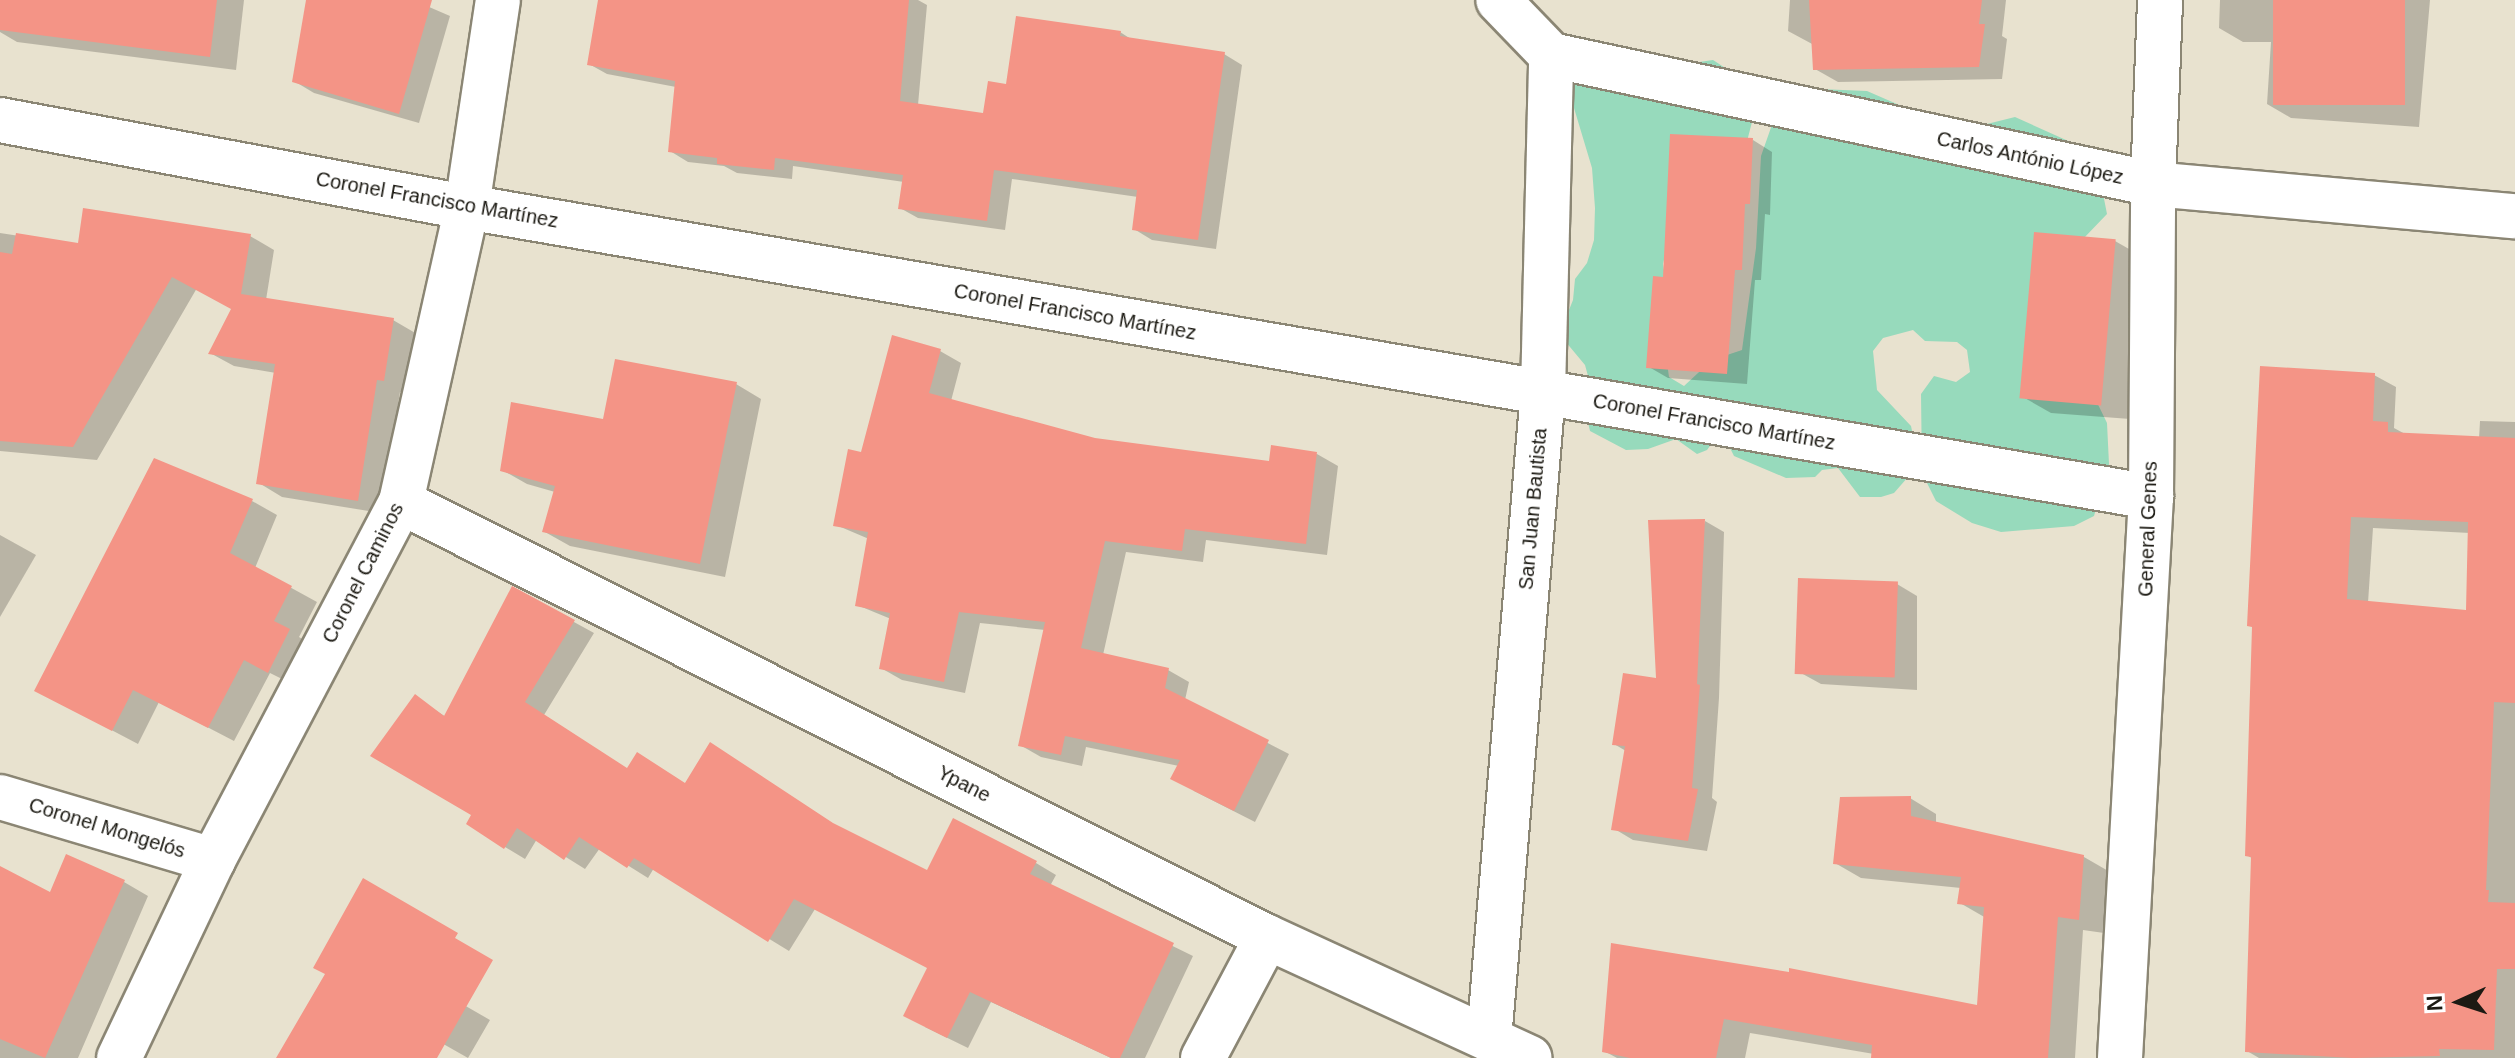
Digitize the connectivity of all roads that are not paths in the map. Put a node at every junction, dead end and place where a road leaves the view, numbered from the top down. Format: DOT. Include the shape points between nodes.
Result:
graph roads {
  1 [pos="498,0"];
  2 [pos="1498,0"];
  3 [pos="2160,0"];
  4 [pos="1551,55"];
  5 [pos="0,120"];
  6 [pos="2153,184"];
  7 [pos="467,207"];
  8 [pos="2515,216"];
  9 [pos="1543,392"];
  10 [pos="2151,497"];
  11 [pos="401,502"];
  12 [pos="0,797"];
  13 [pos="213,860"];
  14 [pos="1267,937"];
  15 [pos="1489,1039"];
  16 [pos="119,1058"];
  17 [pos="1203,1058"];
  18 [pos="1530,1058"];
  19 [pos="2120,1058"];
  1 -- 7 [label="street, Coronel Caminos"];
  2 -- 4 [label="street"];
  3 -- 6 [label="street, General Genes"];
  4 -- 6 [label="street, Carlos António López"];
  4 -- 9 [label="street, San Juan Bautista"];
  5 -- 7 [label="street, Coronel Francisco Martínez"];
  6 -- 8 [label="street, Carlos António López"];
  6 -- 10 [label="street, General Genes"];
  7 -- 9 [label="street, Coronel Francisco Martínez"];
  7 -- 11 [label="street, Coronel Caminos"];
  9 -- 10 [label="street, Coronel Francisco Martínez"];
  9 -- 15 [label="street, San Juan Bautista"];
  10 -- 19 [label="street, General Genes"];
  11 -- 13 [label="street, Coronel Caminos"];
  11 -- 14 [label="street, Ypane"];
  12 -- 13 [label="street, Coronel Mongelós"];
  13 -- 16 [label="street, Coronel Caminos"];
  14 -- 15 [label="street, Ypane"];
  14 -- 17 [label="street"];
  15 -- 18 [label="street, Ypane"];
}
